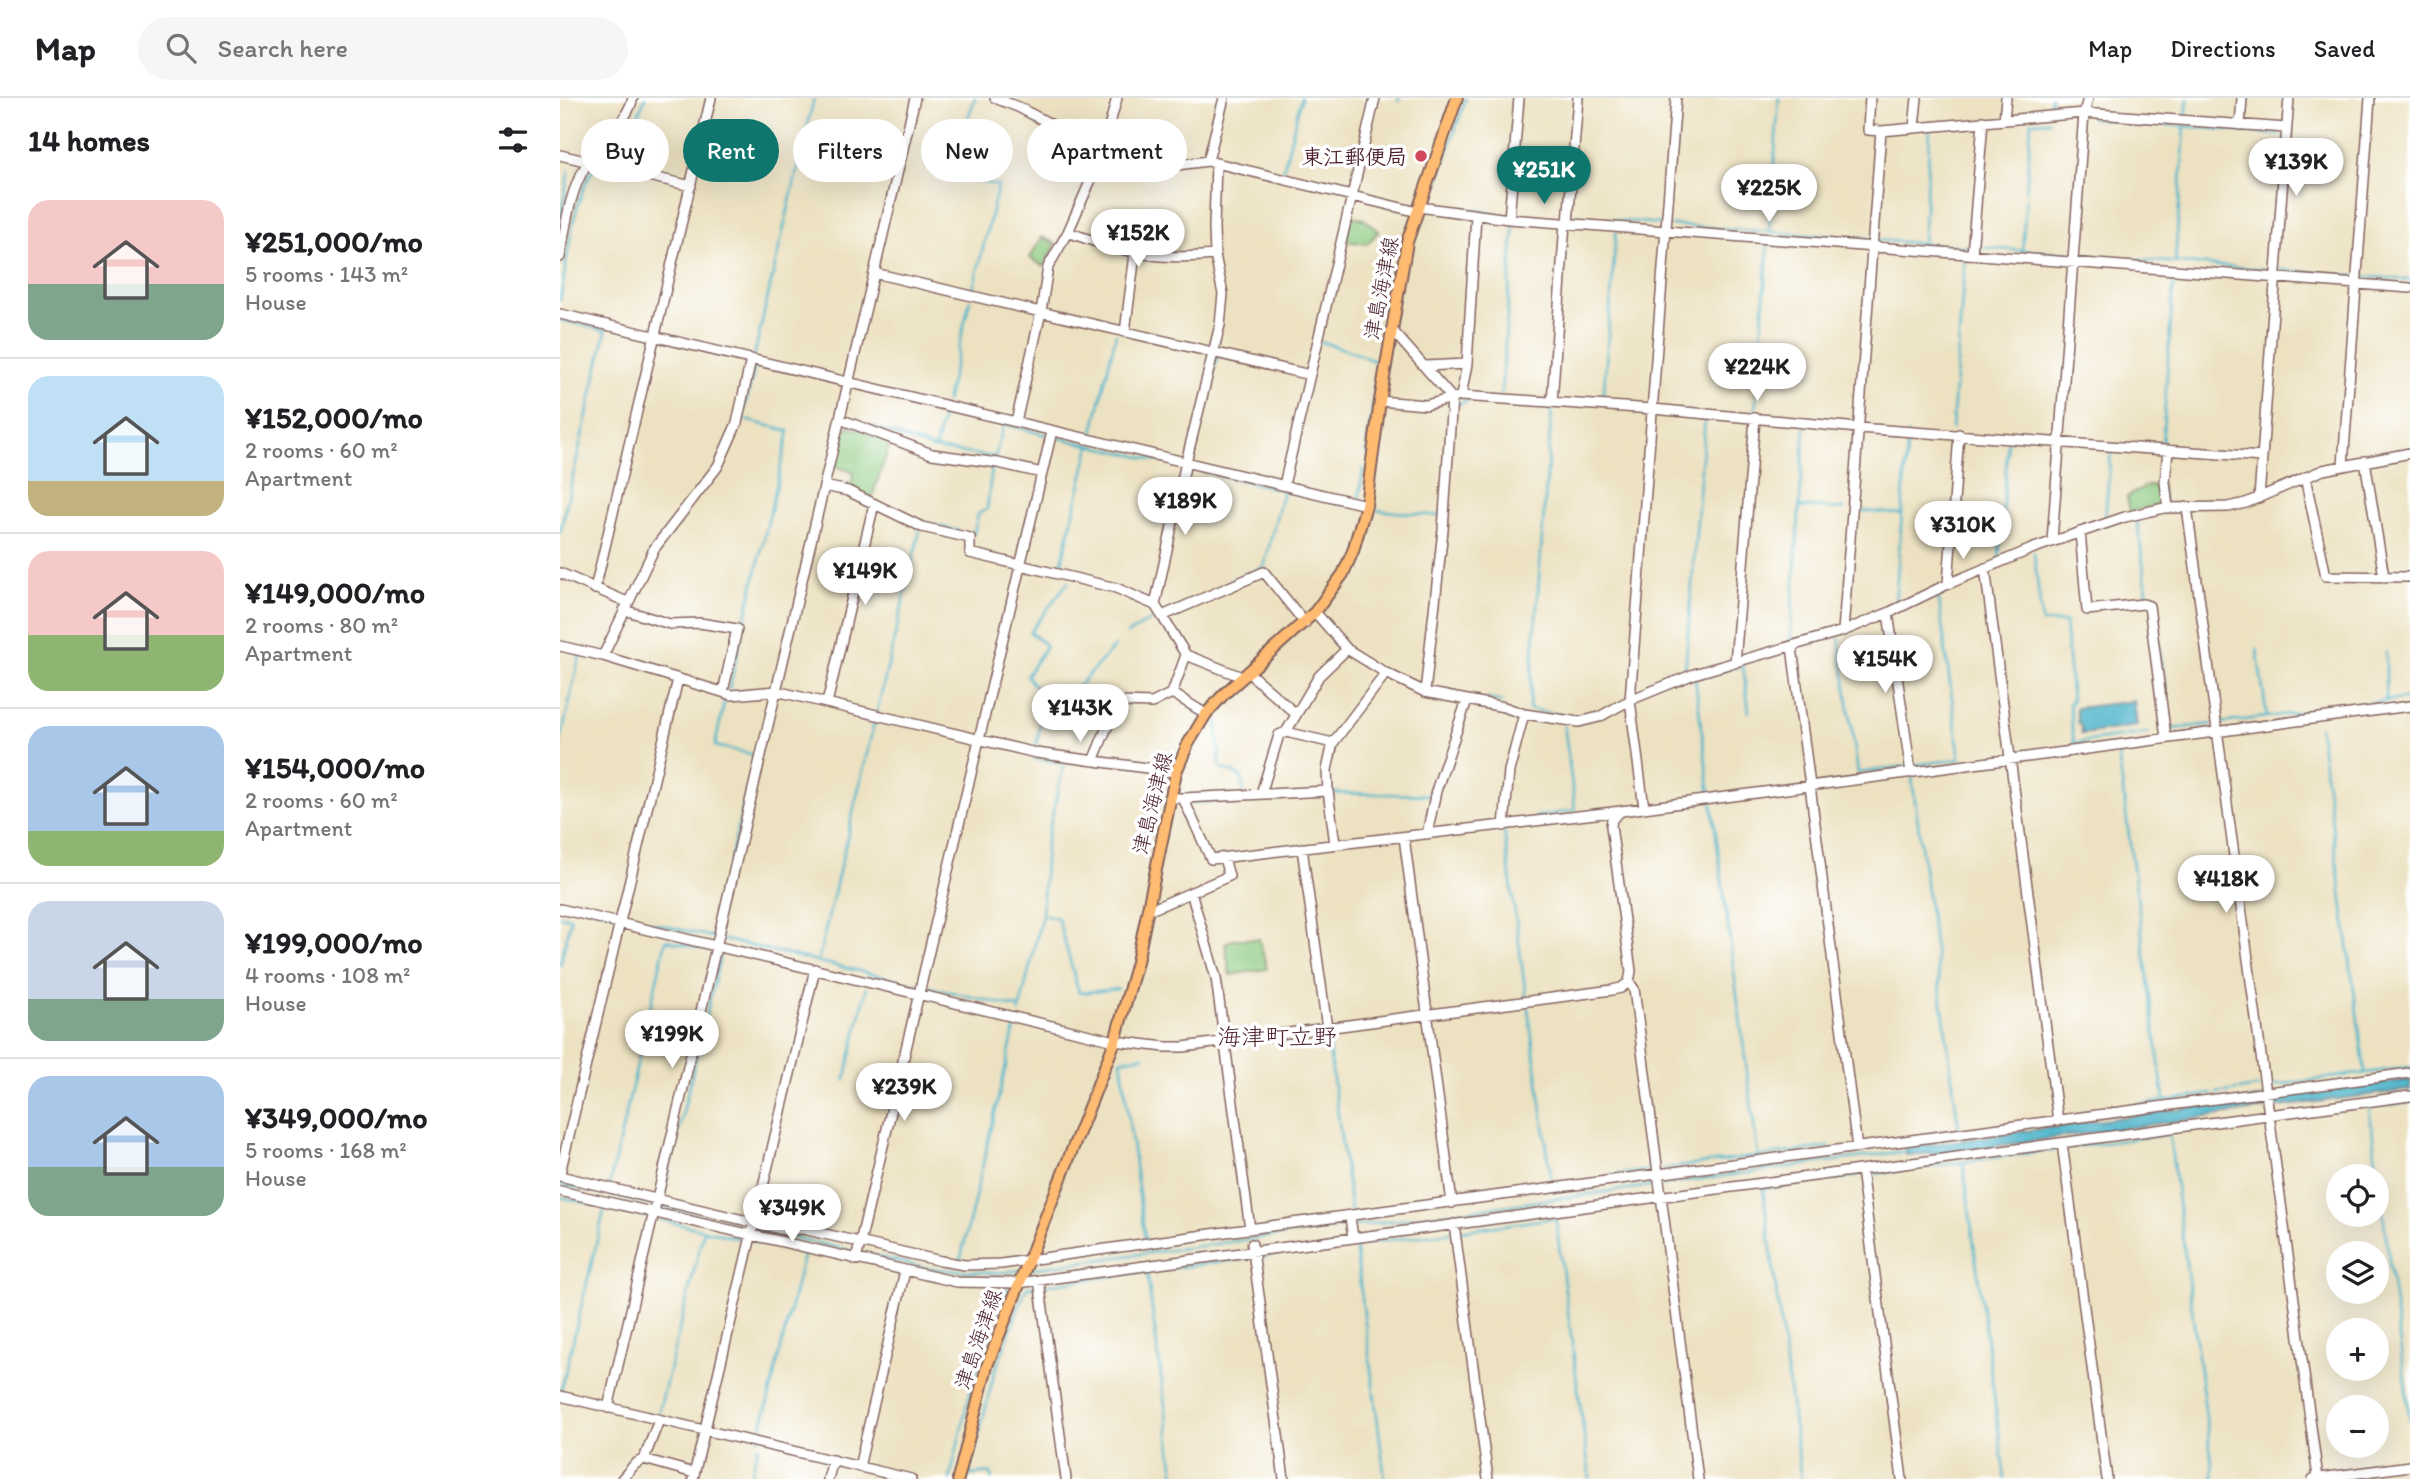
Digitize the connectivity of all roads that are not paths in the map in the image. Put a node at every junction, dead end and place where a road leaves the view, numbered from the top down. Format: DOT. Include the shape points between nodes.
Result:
graph roads {
  1 [pos="633,98"];
  2 [pos="712,98"];
  3 [pos="915,98"];
  4 [pos="995,98"];
  5 [pos="1117,98"];
  6 [pos="1224,98"];
  7 [pos="1375,98"];
  8 [pos="1457,98"];
  9 [pos="1519,98"];
  10 [pos="1578,98"];
  11 [pos="1676,98"];
  12 [pos="1870,98"];
  13 [pos="1917,98"];
  14 [pos="2006,98"];
  15 [pos="2088,98"];
  16 [pos="2242,98"];
  17 [pos="2289,98"];
  18 [pos="2370,98"];
  19 [pos="2084,113"];
  20 [pos="623,119"];
  21 [pos="1040,119"];
  22 [pos="1111,119"];
  23 [pos="2004,120"];
  24 [pos="1983,121"];
  25 [pos="2240,125"];
  26 [pos="1914,127"];
  27 [pos="2286,128"];
  28 [pos="1881,131"];
  29 [pos="560,155"];
  30 [pos="581,160"];
  31 [pos="1212,162"];
  32 [pos="1187,164"];
  33 [pos="581,175"];
  34 [pos="669,181"];
  35 [pos="1089,182"];
  36 [pos="691,186"];
  37 [pos="1352,196"];
  38 [pos="1419,210"];
  39 [pos="1476,215"];
  40 [pos="1509,219"];
  41 [pos="1566,223"];
  42 [pos="1665,230"];
  43 [pos="1068,232"];
  44 [pos="1871,247"];
  45 [pos="1972,249"];
  46 [pos="1135,254"];
  47 [pos="1215,255"];
  48 [pos="560,257"];
  49 [pos="2072,262"];
  50 [pos="2276,272"];
  51 [pos="874,273"];
  52 [pos="2357,279"];
  53 [pos="2410,288"];
  54 [pos="1041,312"];
  55 [pos="560,314"];
  56 [pos="1392,330"];
  57 [pos="1125,332"];
  58 [pos="655,337"];
  59 [pos="1212,353"];
  60 [pos="751,359"];
  61 [pos="1467,364"];
  62 [pos="1424,366"];
  63 [pos="1310,375"];
  64 [pos="848,382"];
  65 [pos="1456,397"];
  66 [pos="1380,401"];
  67 [pos="1552,402"];
  68 [pos="1653,409"];
  69 [pos="1755,418"];
  70 [pos="839,419"];
  71 [pos="1016,422"];
  72 [pos="1858,428"];
  73 [pos="1052,431"];
  74 [pos="1959,435"];
  75 [pos="2058,441"];
  76 [pos="2168,450"];
  77 [pos="2410,453"];
  78 [pos="2262,457"];
  79 [pos="2365,461"];
  80 [pos="1186,462"];
  81 [pos="2343,465"];
  82 [pos="1042,474"];
  83 [pos="2305,477"];
  84 [pos="1284,485"];
  85 [pos="824,486"];
  86 [pos="2259,498"];
  87 [pos="874,504"];
  88 [pos="1367,505"];
  89 [pos="2168,508"];
  90 [pos="2187,508"];
  91 [pos="2080,532"];
  92 [pos="2052,541"];
  93 [pos="1021,566"];
  94 [pos="1985,568"];
  95 [pos="560,573"];
  96 [pos="2384,577"];
  97 [pos="2410,578"];
  98 [pos="1948,584"];
  99 [pos="595,589"];
  100 [pos="1155,605"];
  101 [pos="626,606"];
  102 [pos="1315,612"];
  103 [pos="1888,613"];
  104 [pos="1162,616"];
  105 [pos="1305,622"];
  106 [pos="1843,631"];
  107 [pos="560,646"];
  108 [pos="1792,647"];
  109 [pos="1348,649"];
  110 [pos="1186,655"];
  111 [pos="603,656"];
  112 [pos="1735,663"];
  113 [pos="1386,673"];
  114 [pos="1245,675"];
  115 [pos="678,679"];
  116 [pos="776,691"];
  117 [pos="723,692"];
  118 [pos="1425,692"];
  119 [pos="1172,693"];
  120 [pos="1467,700"];
  121 [pos="1630,700"];
  122 [pos="827,703"];
  123 [pos="2410,706"];
  124 [pos="1206,714"];
  125 [pos="1297,714"];
  126 [pos="1524,714"];
  127 [pos="2217,731"];
  128 [pos="1286,732"];
  129 [pos="2166,738"];
  130 [pos="980,740"];
  131 [pos="1333,743"];
  132 [pos="2010,760"];
  133 [pos="1093,761"];
  134 [pos="1176,772"];
  135 [pos="1911,773"];
  136 [pos="1810,787"];
  137 [pos="1328,791"];
  138 [pos="1261,794"];
  139 [pos="1170,798"];
  140 [pos="1182,798"];
  141 [pos="1644,808"];
  142 [pos="1621,811"];
  143 [pos="1504,826"];
  144 [pos="1427,834"];
  145 [pos="1404,837"];
  146 [pos="1335,844"];
  147 [pos="1302,848"];
  148 [pos="1224,858"];
  149 [pos="1191,892"];
  150 [pos="1149,907"];
  151 [pos="560,909"];
  152 [pos="619,923"];
  153 [pos="716,946"];
  154 [pos="815,969"];
  155 [pos="1629,982"];
  156 [pos="919,994"];
  157 [pos="1427,1014"];
  158 [pos="1327,1028"];
  159 [pos="1115,1041"];
  160 [pos="1225,1041"];
  161 [pos="2410,1073"];
  162 [pos="2264,1093"];
  163 [pos="2410,1096"];
  164 [pos="2267,1113"];
  165 [pos="2058,1121"];
  166 [pos="2062,1143"];
  167 [pos="1857,1148"];
  168 [pos="1861,1170"];
  169 [pos="560,1175"];
  170 [pos="1657,1176"];
  171 [pos="560,1191"];
  172 [pos="1660,1194"];
  173 [pos="1452,1203"];
  174 [pos="655,1206"];
  175 [pos="1351,1218"];
  176 [pos="1454,1224"];
  177 [pos="753,1229"];
  178 [pos="1250,1229"];
  179 [pos="1353,1235"];
  180 [pos="860,1243"];
  181 [pos="1252,1248"];
  182 [pos="857,1258"];
  183 [pos="1027,1263"];
  184 [pos="905,1271"];
  185 [pos="1039,1280"];
  186 [pos="1018,1283"];
  187 [pos="561,1396"];
  188 [pos="560,1408"];
  189 [pos="608,1408"];
  190 [pos="659,1420"];
  191 [pos="705,1430"];
  192 [pos="644,1459"];
  193 [pos="833,1461"];
  194 [pos="2410,1466"];
  195 [pos="859,1467"];
  196 [pos="693,1476"];
  197 [pos="2318,1478"];
  198 [pos="622,1479"];
  199 [pos="828,1479"];
  200 [pos="911,1479"];
  201 [pos="958,1479"];
  202 [pos="1066,1479"];
  203 [pos="1284,1479"];
  204 [pos="1488,1479"];
  205 [pos="1698,1479"];
  206 [pos="1902,1479"];
  207 [pos="2107,1479"];
  208 [pos="2312,1479"];
  1 -- 20 [label="street"];
  2 -- 36 [label="street"];
  3 -- 51 [label="street"];
  4 -- 21 [label="street"];
  5 -- 22 [label="street"];
  6 -- 31 [label="street"];
  7 -- 37 [label="street"];
  8 -- 38 [label="main road, 津島海津線"];
  9 -- 40 [label="street"];
  10 -- 41 [label="street"];
  11 -- 42 [label="street"];
  12 -- 28 [label="street" via="1868,130"];
  13 -- 26 [label="street"];
  14 -- 23 [label="street"];
  15 -- 19 [label="street"];
  16 -- 25 [label="street"];
  17 -- 27 [label="street"];
  18 -- 52 [label="street"];
  19 -- 23 [label="street"];
  19 -- 25 [label="street"];
  19 -- 49 [label="street"];
  23 -- 24 [label="street"];
  24 -- 26 [label="street"];
  24 -- 45 [label="street"];
  25 -- 27 [label="street"];
  26 -- 28 [label="street"];
  27 -- 50 [label="street"];
  28 -- 44 [label="street"];
  29 -- 30 [label="street"];
  31 -- 32 [label="street"];
  31 -- 37 [label="street"];
  31 -- 47 [label="street"];
  33 -- 48 [label="street" via="574,188"];
  34 -- 36 [label="street"];
  35 -- 43 [label="street"];
  36 -- 58 [label="street"];
  37 -- 38 [label="street"];
  37 -- 63 [label="street"];
  38 -- 39 [label="street"];
  38 -- 56 [label="main road, 津島海津線" via="1407,243"];
  39 -- 40 [label="street"];
  39 -- 61 [label="street"];
  40 -- 41 [label="street"];
  41 -- 42 [label="street"];
  41 -- 67 [label="street"];
  42 -- 44 [label="street"];
  42 -- 68 [label="street"];
  43 -- 46 [label="street"];
  43 -- 54 [label="street" via="1048,267"];
  44 -- 45 [label="street"];
  44 -- 72 [label="street"];
  45 -- 49 [label="street"];
  46 -- 47 [label="street"];
  46 -- 57 [label="street"];
  47 -- 59 [label="street" via="1223,294"];
  49 -- 50 [label="street"];
  49 -- 75 [label="street"];
  50 -- 52 [label="street"];
  50 -- 78 [label="street"];
  51 -- 54 [label="street"];
  51 -- 64 [label="street"];
  52 -- 53 [label="street"];
  52 -- 81 [label="street"];
  54 -- 57 [label="street"];
  54 -- 71 [label="street"];
  55 -- 58 [label="street"];
  56 -- 62 [label="street"];
  56 -- 66 [label="main road, 津島海津線"];
  57 -- 59 [label="street"];
  58 -- 60 [label="street"];
  58 -- 99 [label="street"];
  59 -- 63 [label="street"];
  59 -- 80 [label="street"];
  60 -- 64 [label="street"];
  60 -- 101 [label="street" via="737,424 718,466 654,549"];
  61 -- 62 [label="street"];
  61 -- 65 [label="street"];
  62 -- 65 [label="street"];
  63 -- 84 [label="street"];
  64 -- 70 [label="street"];
  64 -- 71 [label="street"];
  65 -- 66 [label="street" via="1426,405"];
  65 -- 67 [label="street"];
  65 -- 118 [label="street"];
  66 -- 88 [label="main road, 津島海津線"];
  67 -- 68 [label="street"];
  68 -- 69 [label="street"];
  68 -- 121 [label="street"];
  69 -- 72 [label="street"];
  69 -- 112 [label="street"];
  70 -- 82 [label="street" via="932,454"];
  70 -- 85 [label="street"];
  71 -- 73 [label="street"];
  72 -- 74 [label="street"];
  72 -- 106 [label="street"];
  73 -- 80 [label="street"];
  73 -- 82 [label="street"];
  74 -- 75 [label="street"];
  74 -- 98 [label="street"];
  75 -- 76 [label="street"];
  75 -- 92 [label="street"];
  76 -- 78 [label="street"];
  76 -- 89 [label="street"];
  77 -- 79 [label="street"];
  78 -- 86 [label="street"];
  79 -- 81 [label="street"];
  79 -- 96 [label="street"];
  80 -- 84 [label="street"];
  80 -- 100 [label="street"];
  81 -- 83 [label="street"];
  82 -- 93 [label="street"];
  83 -- 86 [label="street"];
  83 -- 96 [label="street" via="2326,576"];
  84 -- 88 [label="street"];
  85 -- 87 [label="street"];
  85 -- 116 [label="street"];
  86 -- 90 [label="street" via="2228,507"];
  87 -- 93 [label="street" via="922,527 970,538 970,553"];
  87 -- 122 [label="street"];
  88 -- 102 [label="main road, 津島海津線" via="1343,575"];
  89 -- 90 [label="street"];
  89 -- 91 [label="street"];
  90 -- 127 [label="street"];
  91 -- 92 [label="street"];
  91 -- 129 [label="street" via="2087,610 2149,606"];
  92 -- 94 [label="street"];
  93 -- 100 [label="street" via="1115,587"];
  93 -- 130 [label="street"];
  94 -- 98 [label="street"];
  94 -- 132 [label="street"];
  95 -- 99 [label="street"];
  96 -- 97 [label="street"];
  98 -- 103 [label="street"];
  99 -- 101 [label="street"];
  100 -- 104 [label="street"];
  101 -- 111 [label="street"];
  101 -- 117 [label="street" via="670,624 737,629"];
  102 -- 105 [label="main road, 津島海津線"];
  102 -- 109 [label="street"];
  103 -- 106 [label="street"];
  103 -- 135 [label="street"];
  104 -- 105 [label="street" via="1264,572"];
  104 -- 110 [label="street"];
  105 -- 114 [label="main road, 津島海津線"];
  106 -- 108 [label="street"];
  107 -- 111 [label="street"];
  108 -- 112 [label="street"];
  108 -- 136 [label="street"];
  109 -- 113 [label="street"];
  109 -- 125 [label="street" via="1319,677"];
  110 -- 114 [label="street"];
  110 -- 119 [label="street"];
  111 -- 115 [label="street"];
  112 -- 121 [label="street"];
  113 -- 118 [label="street"];
  113 -- 131 [label="street"];
  114 -- 124 [label="main road, 津島海津線"];
  114 -- 125 [label="street"];
  115 -- 117 [label="street"];
  115 -- 152 [label="street"];
  116 -- 117 [label="street"];
  116 -- 122 [label="street"];
  116 -- 153 [label="street"];
  118 -- 120 [label="street"];
  119 -- 124 [label="street"];
  119 -- 133 [label="street" via="1146,704 1121,702"];
  120 -- 126 [label="street"];
  120 -- 144 [label="street" via="1436,791"];
  121 -- 126 [label="street" via="1579,722"];
  121 -- 141 [label="street"];
  122 -- 130 [label="street"];
  123 -- 127 [label="street"];
  124 -- 134 [label="main road, 津島海津線"];
  125 -- 128 [label="street"];
  126 -- 143 [label="street" via="1509,771"];
  127 -- 129 [label="street"];
  127 -- 162 [label="street"];
  128 -- 131 [label="street"];
  128 -- 138 [label="street" via="1279,735"];
  129 -- 132 [label="street"];
  130 -- 133 [label="street"];
  130 -- 156 [label="street"];
  131 -- 137 [label="street"];
  132 -- 135 [label="street"];
  132 -- 165 [label="street"];
  133 -- 134 [label="street"];
  134 -- 139 [label="main road, 津島海津線"];
  135 -- 136 [label="street"];
  136 -- 141 [label="street"];
  136 -- 167 [label="street"];
  137 -- 138 [label="street"];
  137 -- 146 [label="street"];
  138 -- 140 [label="street"];
  139 -- 140 [label="street"];
  139 -- 150 [label="main road, 津島海津線"];
  140 -- 148 [label="street" via="1208,856"];
  141 -- 142 [label="street"];
  142 -- 143 [label="street"];
  142 -- 155 [label="street" via="1611,826"];
  143 -- 144 [label="street"];
  144 -- 145 [label="street"];
  145 -- 146 [label="street"];
  145 -- 157 [label="street"];
  146 -- 147 [label="street"];
  147 -- 148 [label="street"];
  147 -- 158 [label="street"];
  148 -- 149 [label="street" via="1229,876"];
  149 -- 150 [label="street"];
  149 -- 160 [label="street" via="1216,978"];
  150 -- 159 [label="main road, 津島海津線"];
  151 -- 152 [label="street"];
  152 -- 153 [label="street"];
  152 -- 169 [label="street"];
  153 -- 154 [label="street"];
  153 -- 174 [label="street"];
  154 -- 156 [label="street"];
  154 -- 177 [label="street"];
  155 -- 157 [label="street" via="1612,990"];
  155 -- 170 [label="street" via="1634,989"];
  156 -- 159 [label="street"];
  156 -- 180 [label="street"];
  157 -- 158 [label="street"];
  157 -- 173 [label="street"];
  158 -- 160 [label="street"];
  159 -- 160 [label="street" via="1165,1047"];
  159 -- 183 [label="main road, 津島海津線"];
  160 -- 178 [label="street"];
  161 -- 162 [label="street"];
  162 -- 164 [label="street"];
  162 -- 165 [label="street"];
  163 -- 164 [label="street"];
  164 -- 166 [label="street"];
  164 -- 197 [label="street"];
  165 -- 167 [label="street"];
  166 -- 168 [label="street"];
  166 -- 207 [label="street"];
  167 -- 170 [label="street"];
  168 -- 172 [label="street"];
  168 -- 206 [label="street"];
  169 -- 174 [label="street"];
  170 -- 172 [label="street"];
  170 -- 173 [label="street"];
  171 -- 174 [label="street"];
  172 -- 176 [label="street"];
  172 -- 205 [label="street"];
  173 -- 175 [label="street"];
  174 -- 177 [label="street"];
  174 -- 177 [label="street"];
  174 -- 189 [label="street"];
  175 -- 178 [label="street"];
  175 -- 179 [label="street"];
  176 -- 179 [label="street"];
  176 -- 204 [label="street"];
  177 -- 180 [label="street" via="803,1229"];
  177 -- 182 [label="street"];
  177 -- 191 [label="street"];
  178 -- 183 [label="street"];
  179 -- 181 [label="street"];
  180 -- 182 [label="street"];
  180 -- 183 [label="street" via="965,1265"];
  181 -- 185 [label="street"];
  181 -- 203 [label="street"];
  182 -- 184 [label="street"];
  183 -- 186 [label="main road, 津島海津線"];
  184 -- 186 [label="street" via="957,1282"];
  184 -- 195 [label="street"];
  185 -- 186 [label="street"];
  185 -- 202 [label="street"];
  186 -- 201 [label="main road, 津島海津線" via="988,1366"];
  187 -- 188 [label="street"];
  187 -- 189 [label="street"];
  189 -- 190 [label="street"];
  190 -- 191 [label="street"];
  190 -- 192 [label="street"];
  191 -- 193 [label="street"];
  191 -- 196 [label="street"];
  192 -- 196 [label="street"];
  192 -- 198 [label="street"];
  193 -- 195 [label="street"];
  193 -- 199 [label="street"];
  194 -- 197 [label="street"];
  195 -- 200 [label="street"];
  197 -- 208 [label="street"];
}
